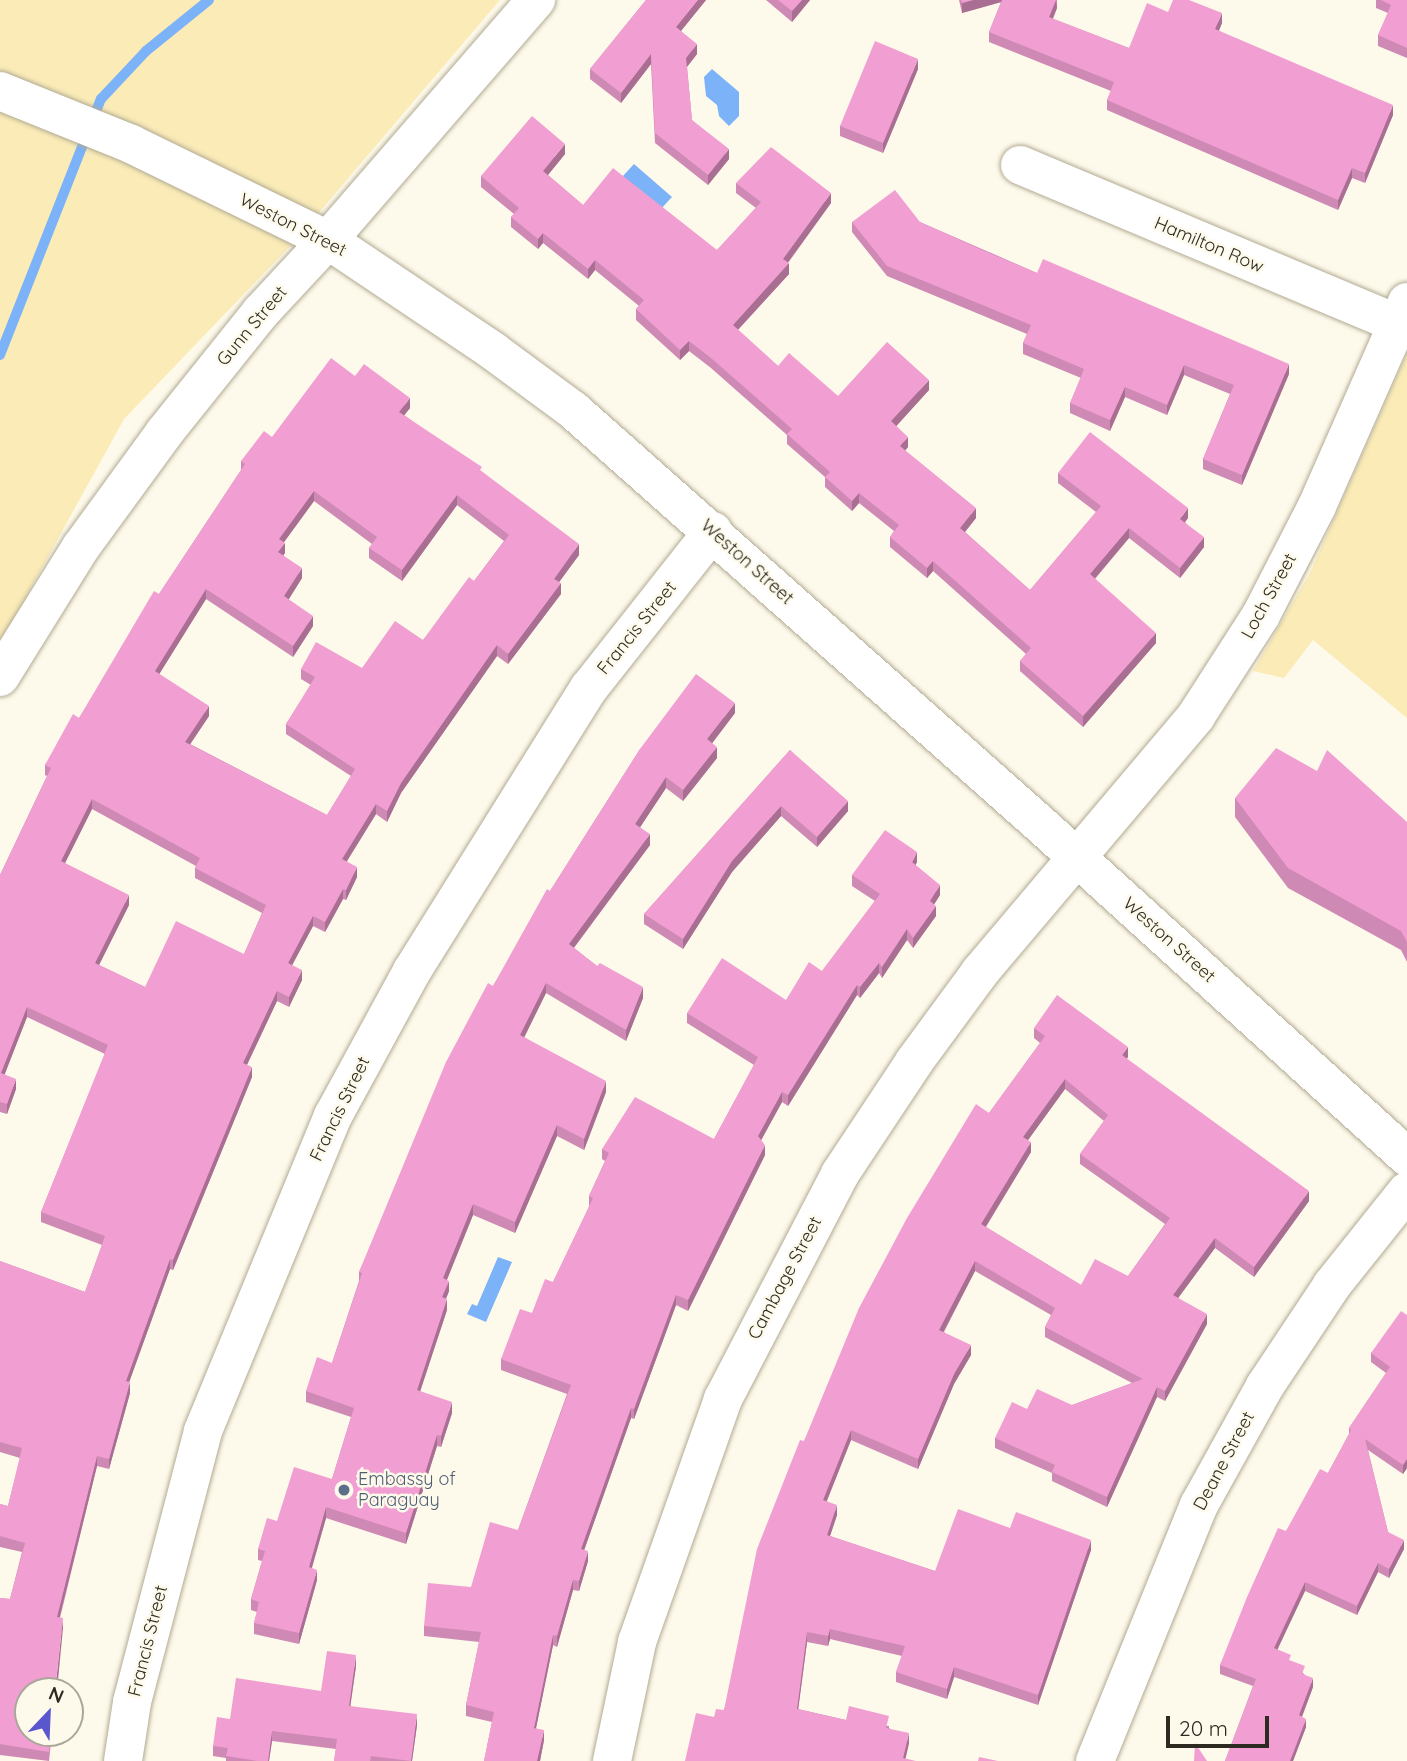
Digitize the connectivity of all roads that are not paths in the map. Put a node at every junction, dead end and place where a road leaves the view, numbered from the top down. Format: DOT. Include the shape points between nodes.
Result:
graph roads {
  1 [pos="536,0"];
  2 [pos="0,91"];
  3 [pos="1020,165"];
  4 [pos="328,240"];
  5 [pos="1403,313"];
  6 [pos="713,531"];
  7 [pos="0,677"];
  8 [pos="1077,857"];
  9 [pos="1407,1157"];
  10 [pos="1407,1191"];
  11 [pos="123,1761"];
  12 [pos="612,1761"];
  13 [pos="1095,1761"];
  1 -- 4 [label="street, Gunn Street"];
  2 -- 4 [label="street, Weston Street" via="131,144"];
  3 -- 5 [label="street, Hamilton Row"];
  4 -- 6 [label="street, Weston Street" via="573,411"];
  4 -- 7 [label="street, Gunn Street" via="261,312 164,433 81,547"];
  5 -- 8 [label="street, Loch Street" via="1317,506 1261,615 1196,716"];
  6 -- 8 [label="street, Weston Street"];
  6 -- 11 [label="street, Francis Street" via="582,699 412,971 333,1116 203,1431 132,1702"];
  8 -- 9 [label="street, Weston Street"];
  8 -- 12 [label="street, Cambage Street" via="980,972 914,1062 840,1174 779,1287 723,1399 637,1642"];
  10 -- 13 [label="street, Deane Street" via="1317,1307 1265,1386 1199,1505"];
}
